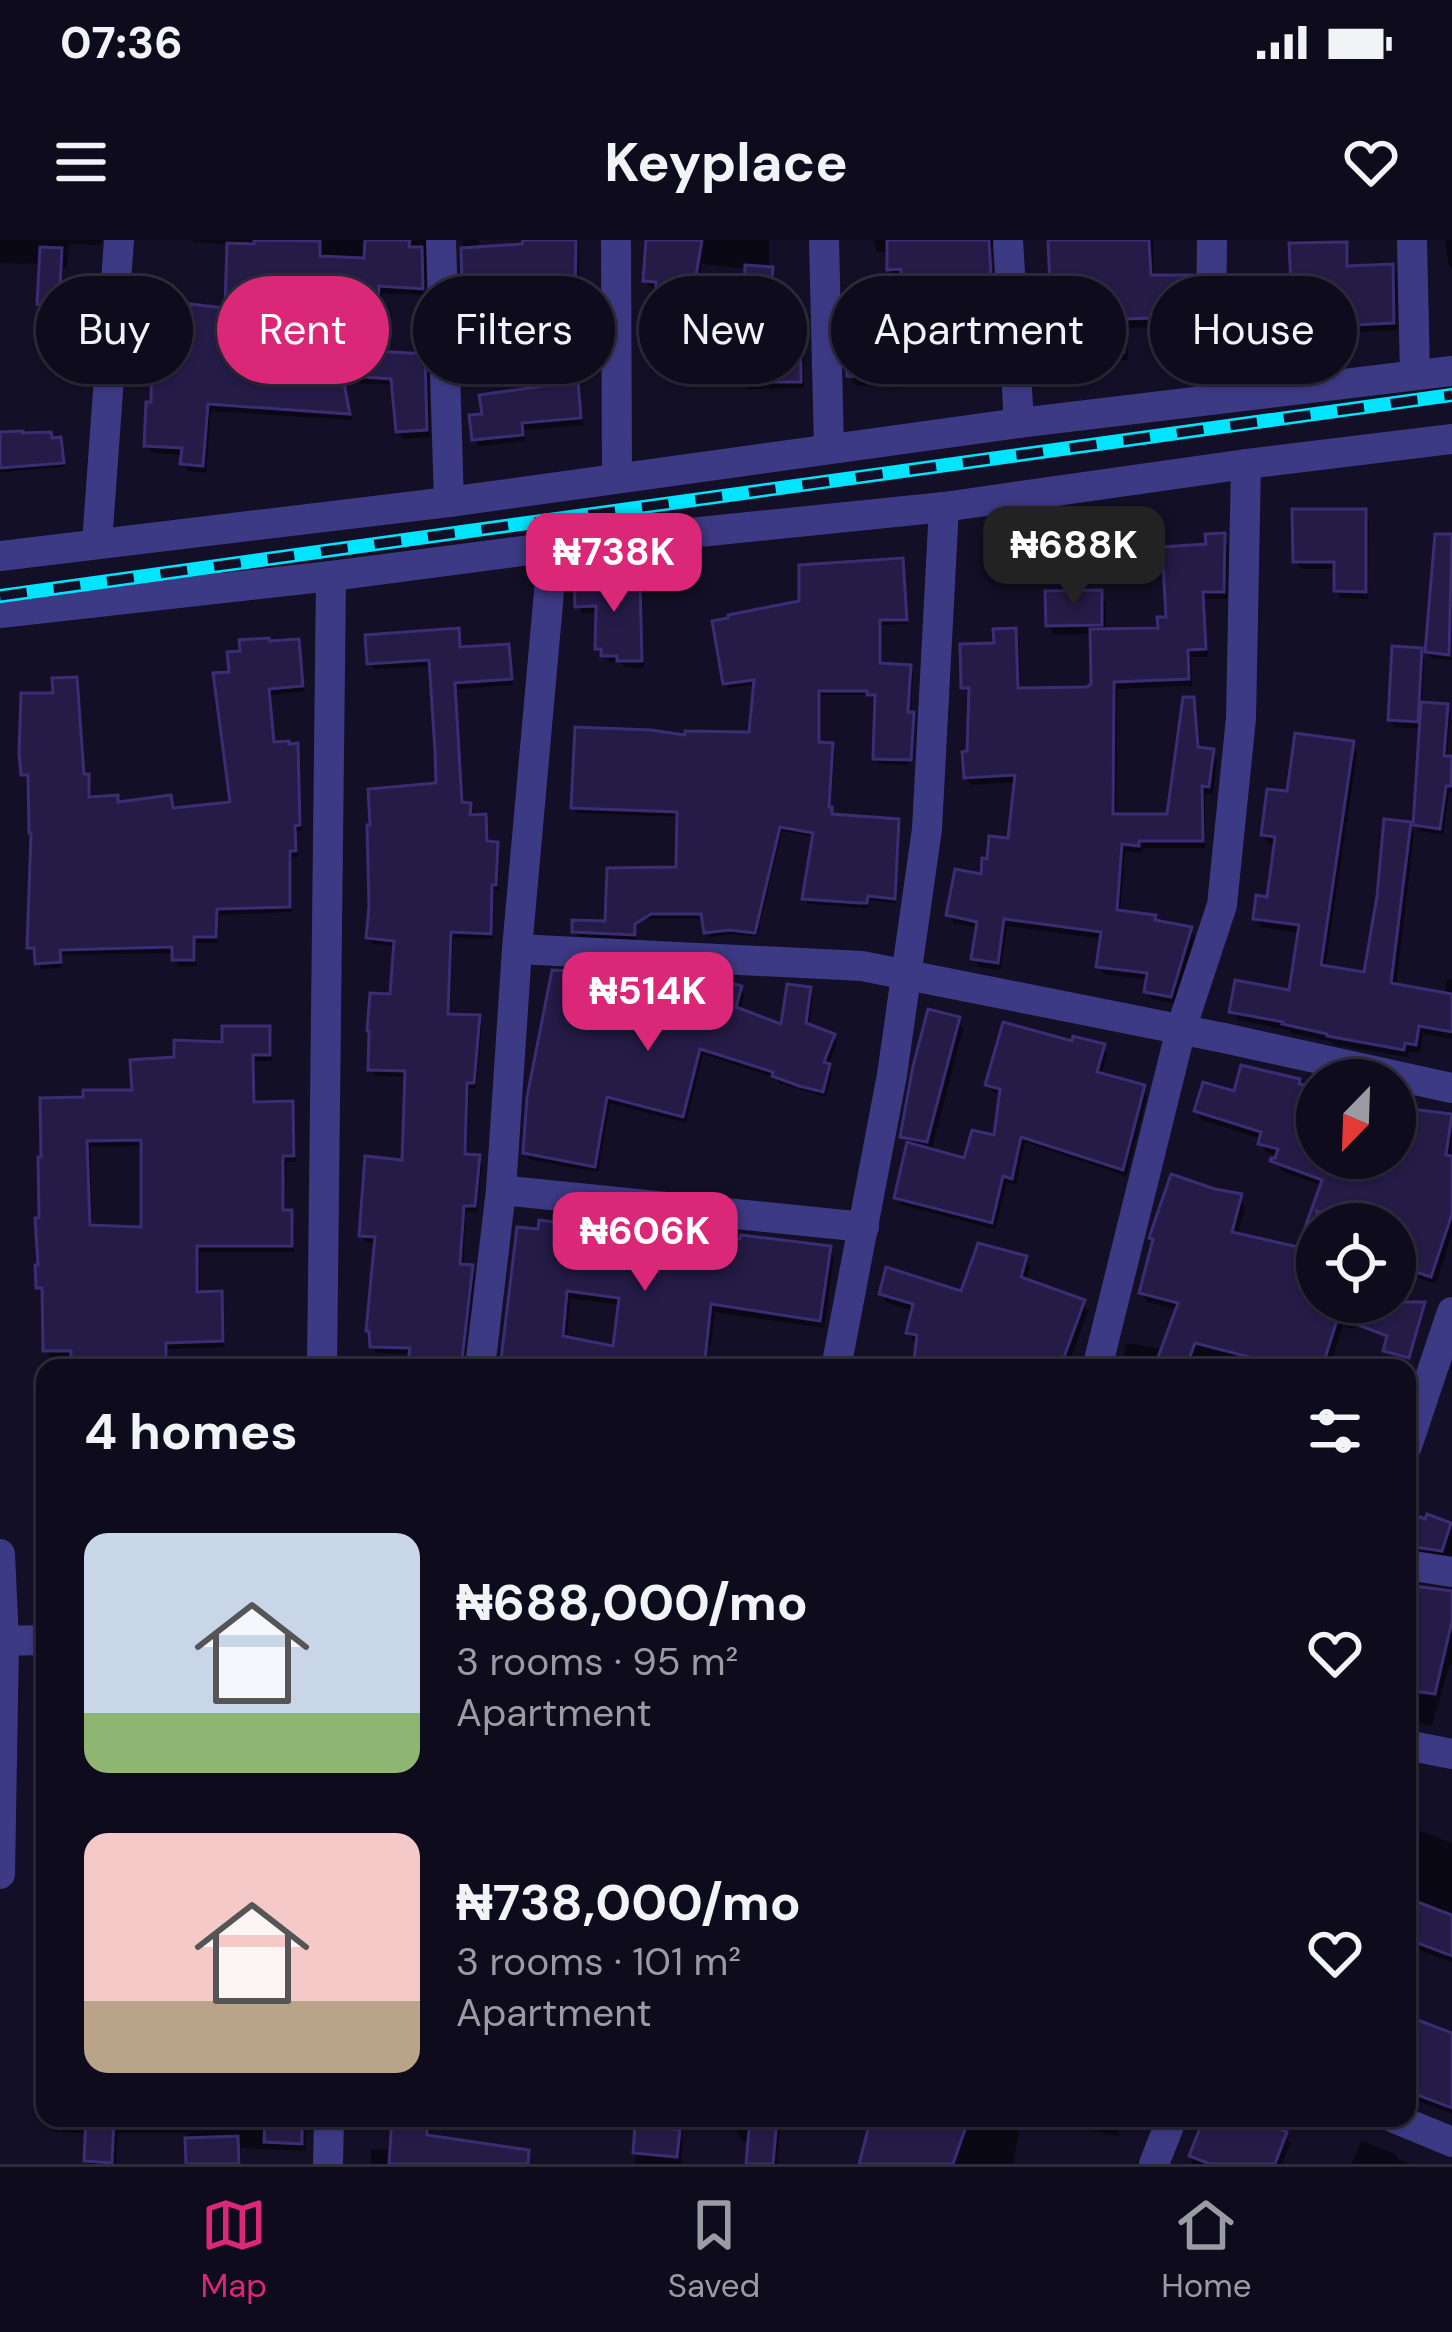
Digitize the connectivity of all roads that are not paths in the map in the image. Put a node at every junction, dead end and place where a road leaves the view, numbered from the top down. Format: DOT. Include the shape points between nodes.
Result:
graph roads {
  1 [pos="119,240"];
  2 [pos="441,240"];
  3 [pos="616,240"];
  4 [pos="824,240"];
  5 [pos="1008,240"];
  6 [pos="1212,240"];
  7 [pos="1412,240"];
  8 [pos="1452,371"];
  9 [pos="1415,375"];
  10 [pos="1210,400"];
  11 [pos="1019,423"];
  12 [pos="1452,439"];
  13 [pos="829,449"];
  14 [pos="1246,464"];
  15 [pos="617,478"];
  16 [pos="449,502"];
  17 [pos="944,507"];
  18 [pos="97,543"];
  19 [pos="553,547"];
  20 [pos="0,556"];
  21 [pos="331,576"];
  22 [pos="0,613"];
  23 [pos="517,949"];
  24 [pos="907,973"];
  25 [pos="1181,1029"];
  26 [pos="1452,1088"];
  27 [pos="501,1190"];
  28 [pos="864,1227"];
  29 [pos="1452,1312"];
  30 [pos="322,1359"];
  31 [pos="481,1359"];
  32 [pos="838,1359"];
  33 [pos="1099,1359"];
  34 [pos="1416,1419"];
  35 [pos="0,1554"];
  36 [pos="1416,1566"];
  37 [pos="1452,1572"];
  38 [pos="36,1640"];
  39 [pos="2,1641"];
  40 [pos="1416,1747"];
  41 [pos="1452,1754"];
  42 [pos="0,1874"];
  43 [pos="328,2127"];
  44 [pos="1168,2127"];
  45 [pos="1416,2127"];
  46 [pos="1452,2142"];
  47 [pos="328,2164"];
  48 [pos="1154,2164"];
  1 -- 18 [label="street"];
  2 -- 16 [label="street"];
  3 -- 15 [label="street"];
  4 -- 13 [label="street"];
  5 -- 11 [label="street"];
  6 -- 10 [label="street"];
  7 -- 9 [label="street"];
  8 -- 9 [label="street"];
  9 -- 10 [label="street"];
  10 -- 11 [label="street"];
  11 -- 13 [label="street"];
  12 -- 14 [label="street"];
  13 -- 15 [label="street"];
  14 -- 17 [label="street"];
  14 -- 25 [label="street" via="1241,718 1222,905"];
  15 -- 16 [label="street"];
  16 -- 18 [label="street"];
  17 -- 19 [label="street"];
  17 -- 24 [label="street" via="927,829"];
  18 -- 20 [label="street"];
  19 -- 21 [label="street"];
  19 -- 23 [label="street"];
  21 -- 22 [label="street"];
  21 -- 30 [label="street"];
  23 -- 24 [label="street"];
  23 -- 27 [label="street"];
  24 -- 25 [label="street"];
  24 -- 28 [label="street"];
  25 -- 26 [label="street"];
  25 -- 33 [label="street"];
  27 -- 28 [label="street"];
  27 -- 31 [label="street"];
  28 -- 32 [label="street"];
  29 -- 34 [label="street"];
  35 -- 39 [label="street"];
  36 -- 37 [label="street"];
  38 -- 39 [label="street"];
  39 -- 42 [label="street"];
  40 -- 41 [label="street"];
  43 -- 47 [label="street"];
  44 -- 48 [label="street"];
  45 -- 46 [label="street"];
}
